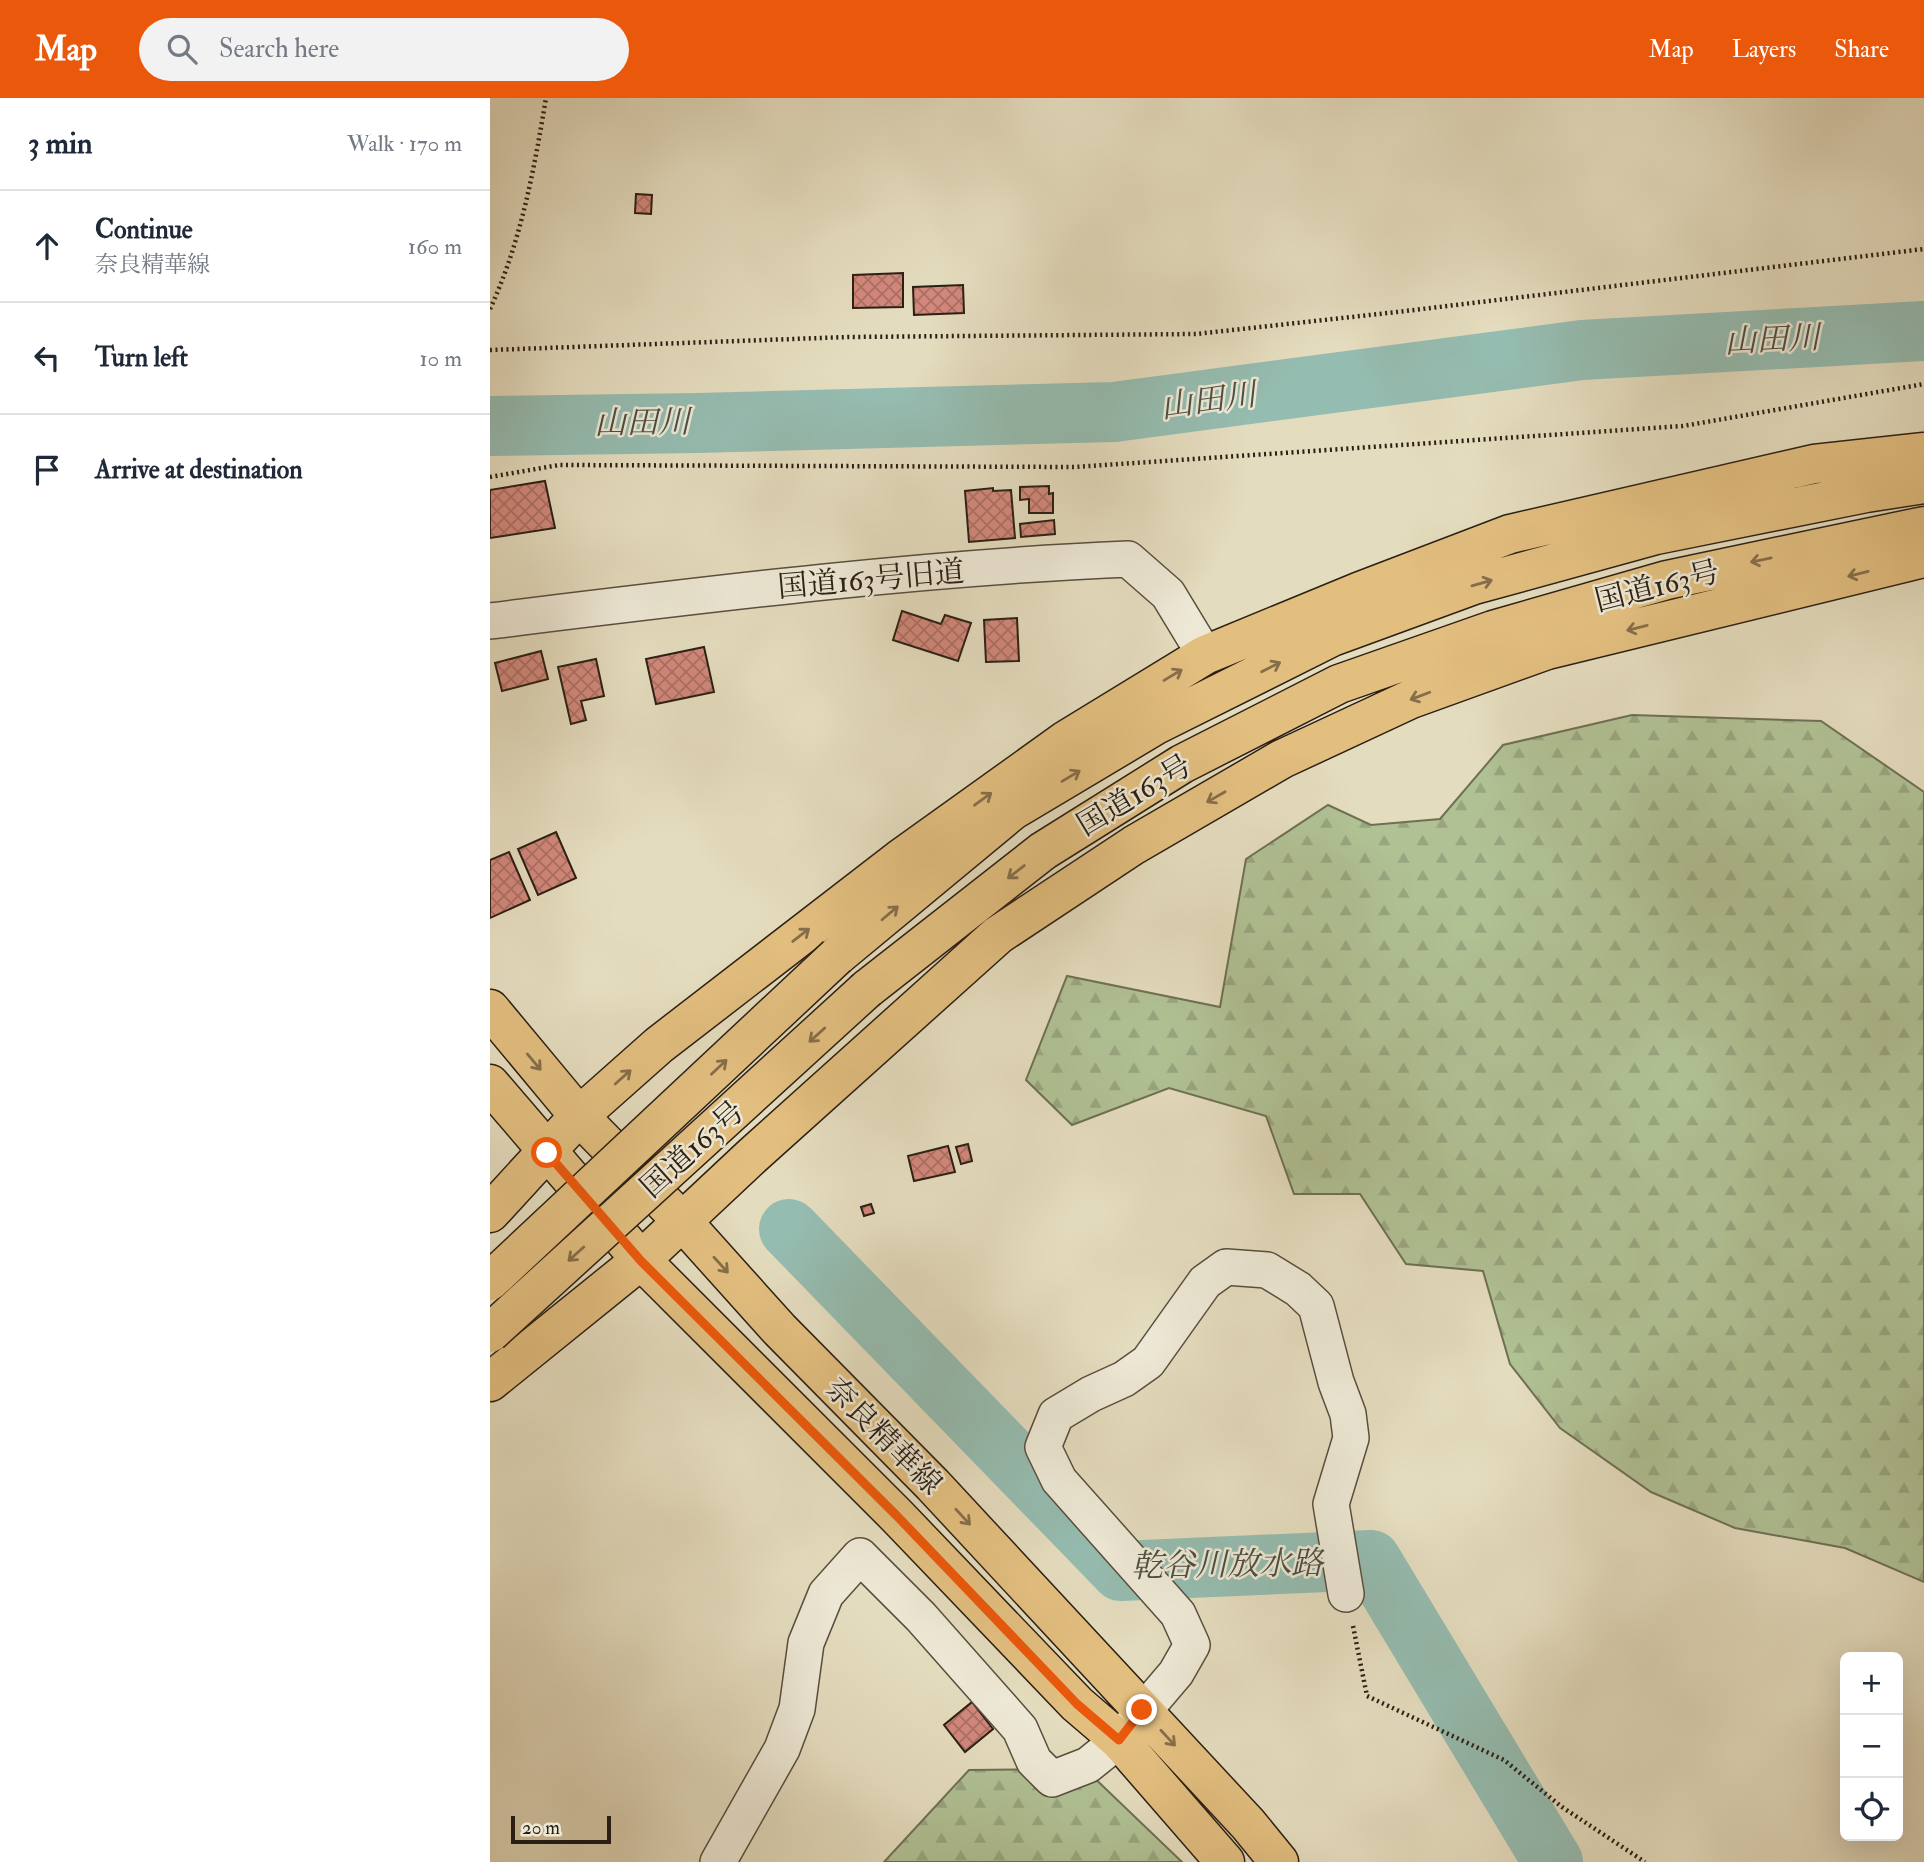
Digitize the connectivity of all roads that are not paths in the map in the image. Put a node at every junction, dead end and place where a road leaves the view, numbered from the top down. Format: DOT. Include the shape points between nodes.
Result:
graph roads {
  1 [pos="1924,453"];
  2 [pos="1924,484"];
  3 [pos="1924,526"];
  4 [pos="1924,558"];
  5 [pos="490,621"];
  6 [pos="1205,655"];
  7 [pos="490,1009"];
  8 [pos="490,1084"];
  9 [pos="579,1116"];
  10 [pos="547,1153"];
  11 [pos="490,1213"];
  12 [pos="682,1221"];
  13 [pos="641,1261"];
  14 [pos="490,1281"];
  15 [pos="490,1333"];
  16 [pos="490,1382"];
  17 [pos="1346,1594"];
  18 [pos="1142,1710"];
  19 [pos="1119,1740"];
  20 [pos="718,1862"];
  21 [pos="1225,1862"];
  22 [pos="1279,1862"];
  1 -- 6 [label="main road" via="1814,464 1510,534"];
  14 -- 2 [label="main road, 国道163号, one-way, bridge" via="837,957 1012,811 1156,725 1332,637 1475,585 1656,535"];
  3 -- 15 [label="main road, 国道163号, one-way, bridge" via="1667,580 1493,630 1339,684 1182,764 1043,851 867,989"];
  4 -- 12 [label="main road, one-way" via="1547,650 1411,699 1282,759 1134,845 998,935"];
  5 -- 6 [label="street, 国道163号旧道" via="709,594 1034,563 1128,559 1168,594"];
  9 -- 6 [label="main road, one-way" via="659,1045 900,859 1066,740"];
  7 -- 9 [label="main road, 奈良精華線, one-way"];
  8 -- 10 [label="main road, 奈良精華線"];
  9 -- 10 [label="main road"];
  9 -- 12 [label="main road, 奈良精華線"];
  10 -- 11 [label="main road"];
  10 -- 13 [label="main road, 奈良精華線"];
  12 -- 13 [label="main road"];
  12 -- 18 [label="main road, 奈良精華線, one-way"];
  13 -- 16 [label="main road"];
  13 -- 19 [label="main road, 奈良精華線" via="897,1516 1077,1704"];
  17 -- 18 [label="street" via="1331,1504 1351,1438 1316,1306 1267,1270 1226,1267 1205,1282 1148,1362 1056,1415 1043,1447 1059,1480 1178,1614 1192,1645 1176,1672"];
  18 -- 19 [label="street"];
  18 -- 22 [label="main road, 奈良精華線, one-way"];
  19 -- 20 [label="street" via="1088,1765 1052,1779 1034,1761 1020,1729 860,1556 826,1594 806,1643 797,1709 782,1749"];
  19 -- 21 [label="main road, 奈良精華線"];
}
